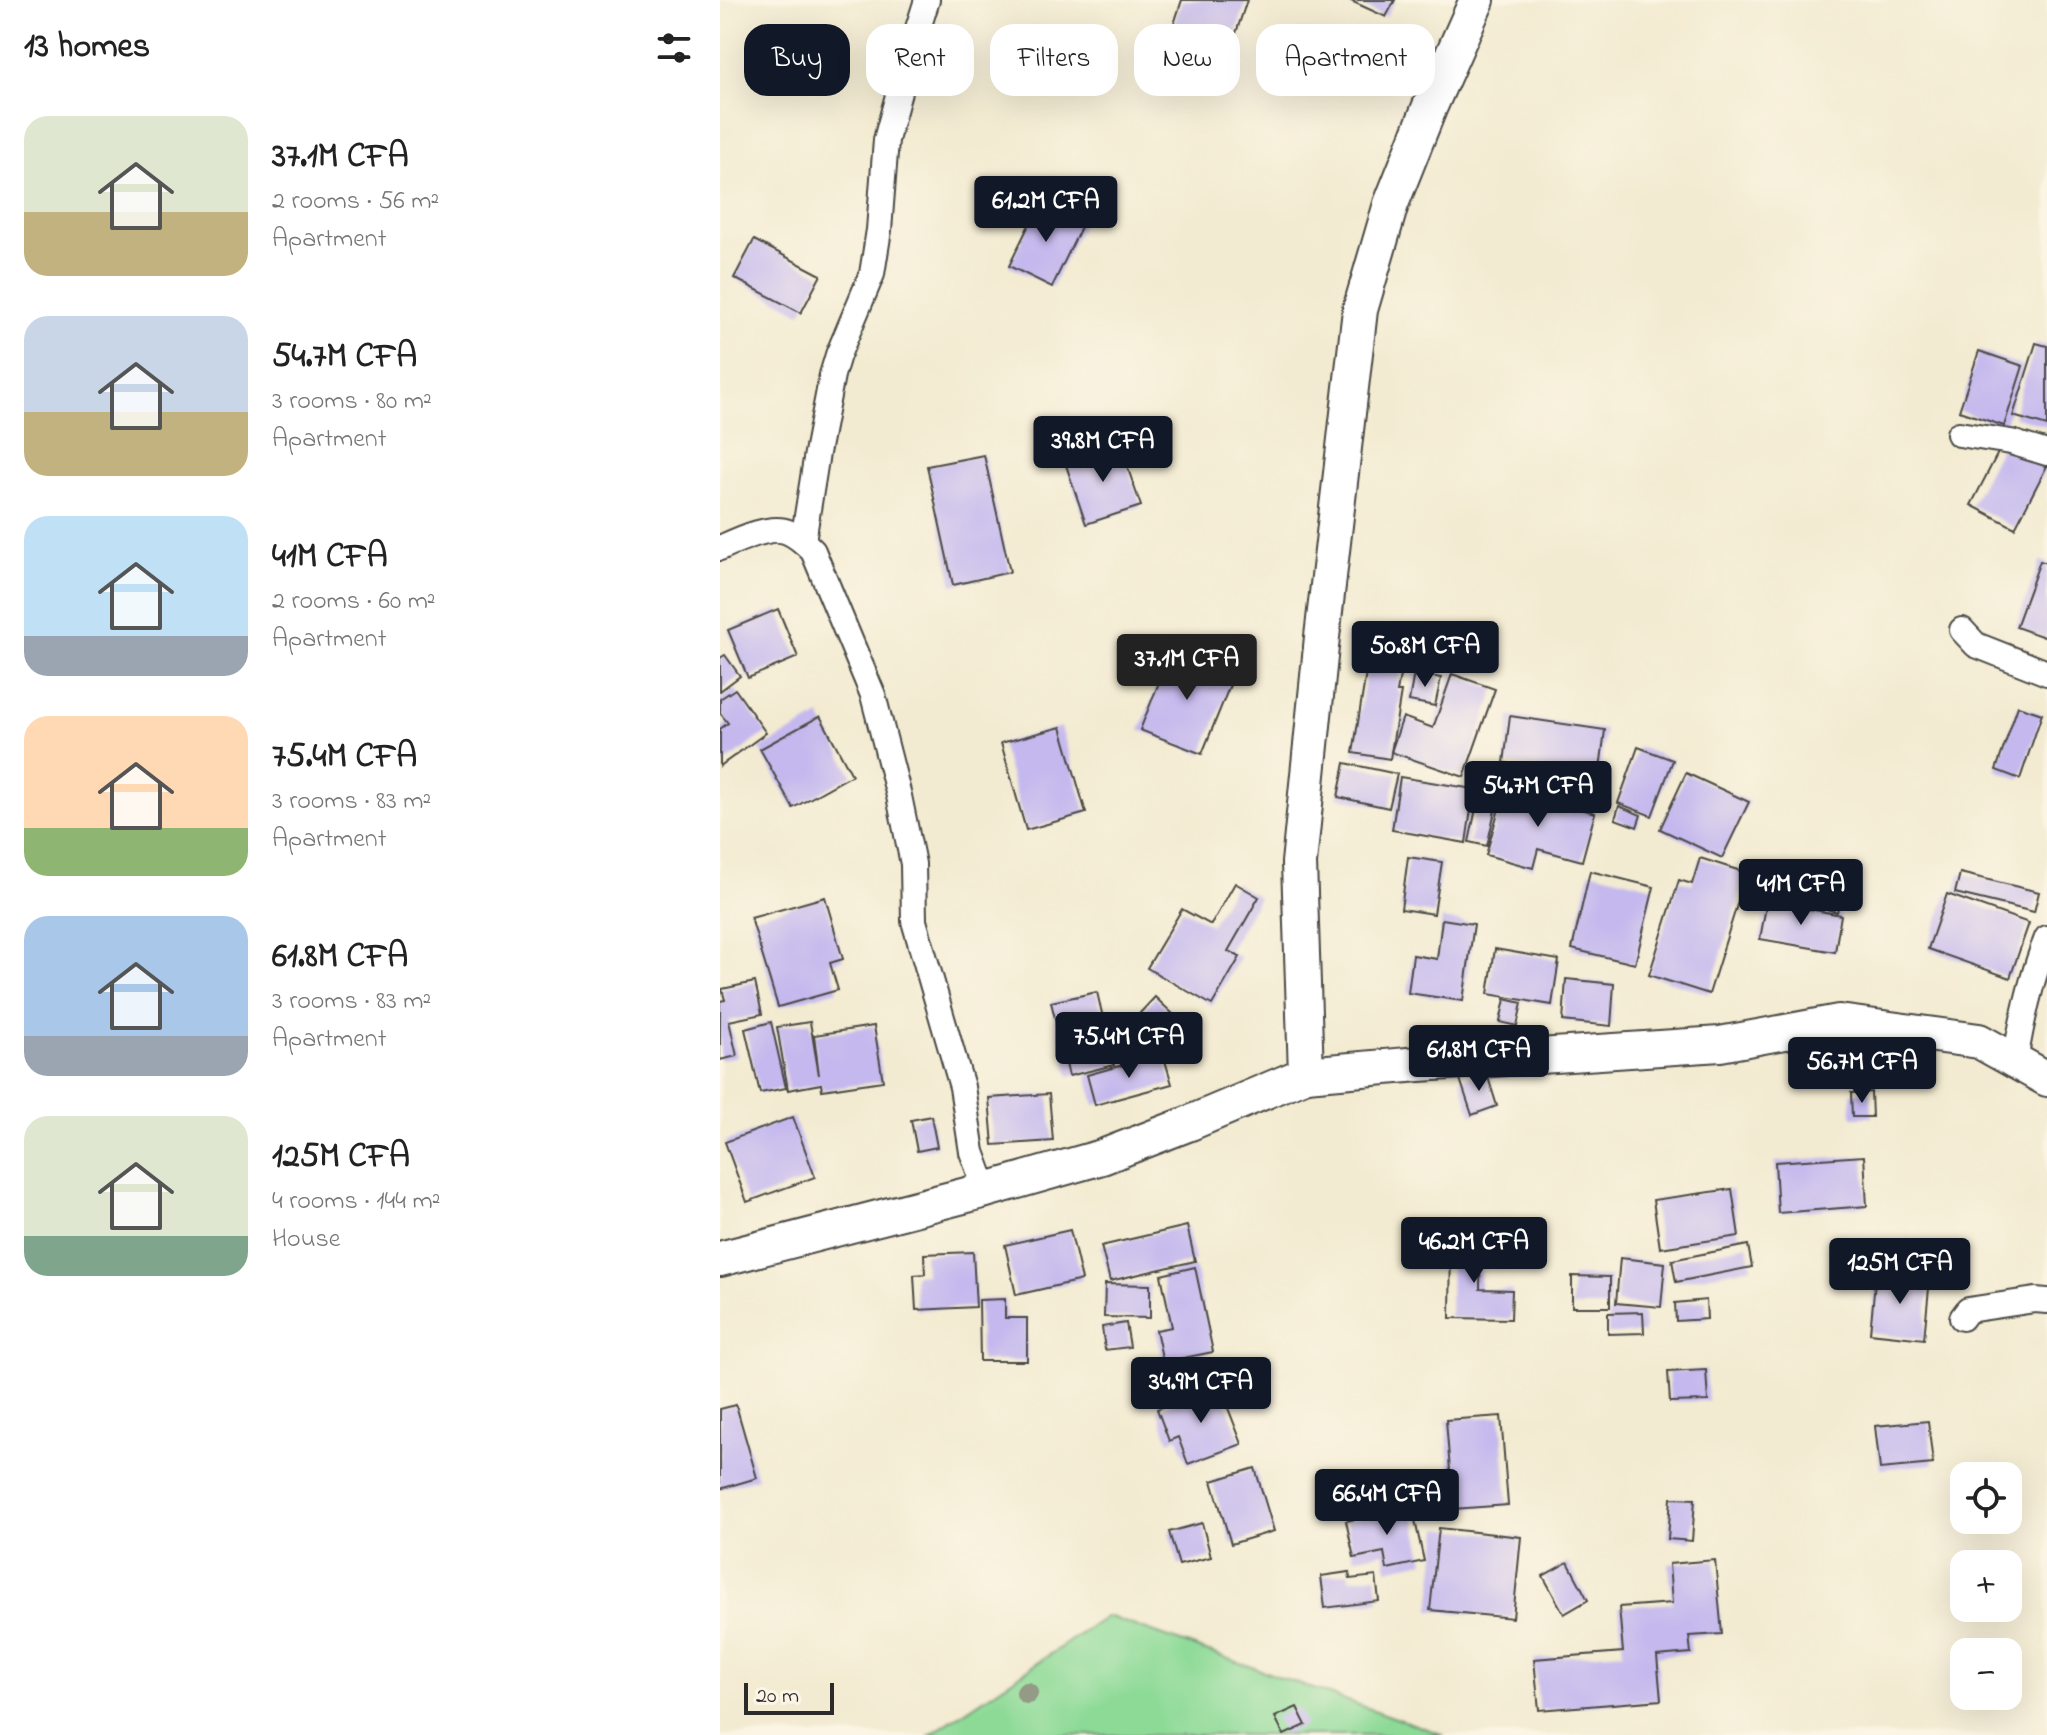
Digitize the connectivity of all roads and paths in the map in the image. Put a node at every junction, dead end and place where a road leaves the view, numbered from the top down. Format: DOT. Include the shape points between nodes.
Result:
graph roads {
  1 [pos="927,0"];
  2 [pos="1477,0"];
  3 [pos="1959,434"];
  4 [pos="2047,453"];
  5 [pos="803,541"];
  6 [pos="720,548"];
  7 [pos="1962,630"];
  8 [pos="2047,673"];
  9 [pos="2047,938"];
  10 [pos="2015,1061"];
  11 [pos="1306,1074"];
  12 [pos="2047,1079"];
  13 [pos="986,1190"];
  14 [pos="720,1259"];
  15 [pos="2047,1301"];
  16 [pos="1962,1318"];
  1 -- 5 [label="street" via="886,140 872,274 832,375"];
  2 -- 11 [label="street" via="1391,204 1360,310 1299,863"];
  3 -- 4 [label="street"];
  5 -- 6 [label="street" via="785,530 751,534"];
  5 -- 13 [label="street" via="813,551 873,695 913,864 914,921"];
  7 -- 8 [label="street" via="1976,645"];
  9 -- 10 [label="street" via="2023,1013"];
  10 -- 11 [label="street" via="1979,1041 1839,1022 1720,1044"];
  10 -- 12 [label="street"];
  11 -- 13 [label="street" via="1102,1157"];
  13 -- 14 [label="street"];
  15 -- 16 [label="street" via="1968,1310"];
}
